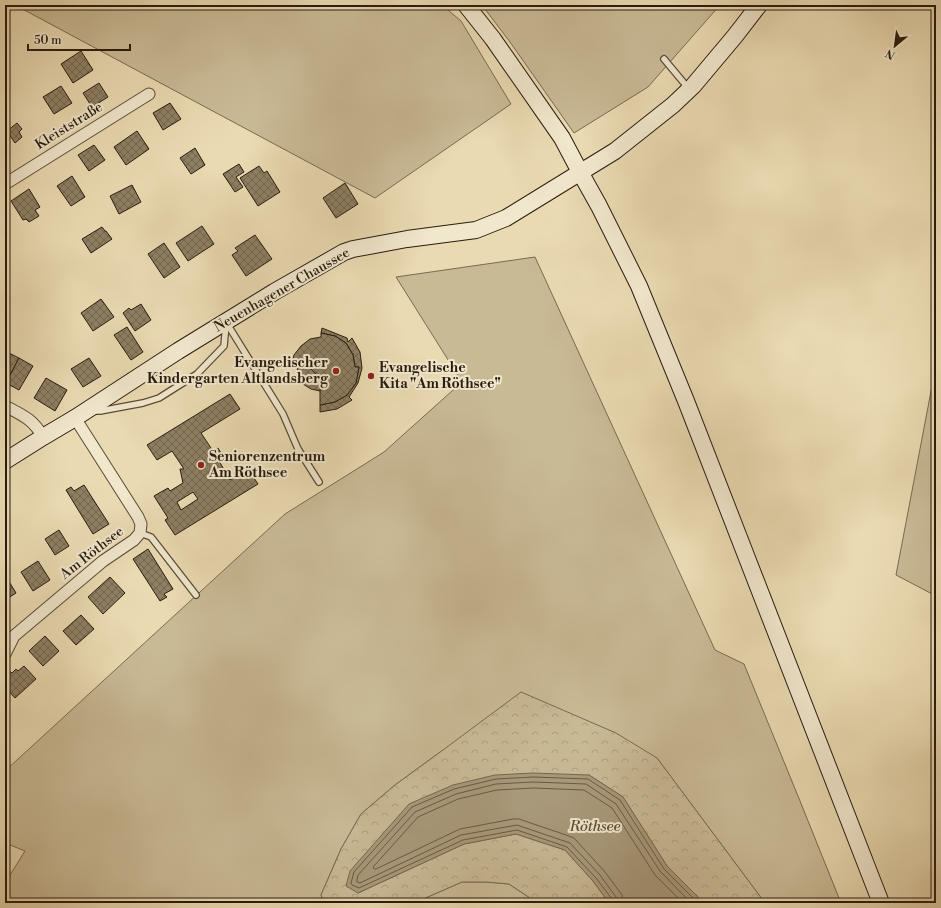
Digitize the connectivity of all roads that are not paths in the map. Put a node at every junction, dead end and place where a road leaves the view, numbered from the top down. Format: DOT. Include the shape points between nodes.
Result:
graph roads {
  1 [pos="466,5"];
  2 [pos="759,5"];
  3 [pos="664,59"];
  4 [pos="689,89"];
  5 [pos="149,94"];
  6 [pos="580,172"];
  7 [pos="5,184"];
  8 [pos="226,322"];
  9 [pos="5,406"];
  10 [pos="81,414"];
  11 [pos="43,437"];
  12 [pos="5,461"];
  13 [pos="319,482"];
  14 [pos="140,533"];
  15 [pos="196,595"];
  16 [pos="10,636"];
  17 [pos="5,654"];
  18 [pos="881,903"];
  1 -- 6 [label="main road" via="562,138"];
  2 -- 4 [label="main road, Neuenhagener Chaussee"];
  3 -- 4 [label="lane"];
  4 -- 6 [label="main road, Neuenhagener Chaussee" via="615,151"];
  5 -- 7 [label="street, Kleiststraße"];
  6 -- 8 [label="main road, Neuenhagener Chaussee" via="506,218 476,230 344,252"];
  6 -- 18 [label="main road" via="639,286 689,408"];
  8 -- 10 [label="main road, Neuenhagener Chaussee"];
  8 -- 10 [label="lane" via="224,346 197,374 159,398"];
  8 -- 13 [label="lane" via="283,414 298,449"];
  9 -- 11 [label="street" via="27,418 38,427"];
  10 -- 11 [label="main road, Neuenhagener Chaussee"];
  10 -- 14 [label="street, Am Röthsee" via="138,517 141,524"];
  11 -- 12 [label="main road, Neuenhagener Chaussee"];
  14 -- 15 [label="lane" via="151,537"];
  14 -- 16 [label="street, Am Röthsee"];
  16 -- 17 [label="street, Am Röthsee"];
}
